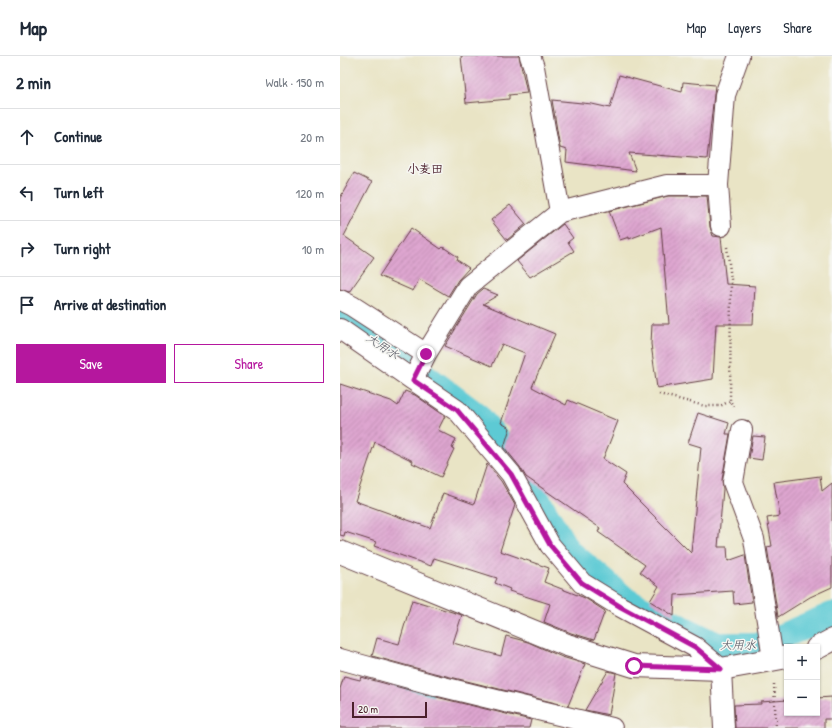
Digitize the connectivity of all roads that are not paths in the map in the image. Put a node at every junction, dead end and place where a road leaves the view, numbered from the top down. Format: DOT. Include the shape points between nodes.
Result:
graph roads {
  1 [pos="530,56"];
  2 [pos="739,56"];
  3 [pos="718,185"];
  4 [pos="560,212"];
  5 [pos="721,226"];
  6 [pos="343,316"];
  7 [pos="419,368"];
  8 [pos="742,430"];
  9 [pos="340,552"];
  10 [pos="832,640"];
  11 [pos="820,646"];
  12 [pos="775,648"];
  13 [pos="340,659"];
  14 [pos="721,669"];
  15 [pos="612,728"];
  16 [pos="724,728"];
  1 -- 4 [label="street"];
  2 -- 3 [label="street" via="725,95"];
  3 -- 4 [label="street" via="666,185"];
  3 -- 5 [label="street"];
  4 -- 7 [label="street" via="468,286"];
  6 -- 7 [label="street"];
  6 -- 7 [label="street"];
  7 -- 14 [label="street" via="507,468 550,545 582,583 695,647"];
  8 -- 12 [label="street" via="733,482 754,539"];
  9 -- 14 [label="street" via="560,642 634,666"];
  10 -- 11 [label="street"];
  12 -- 14 [label="street"];
  13 -- 15 [label="street"];
  14 -- 16 [label="street"];
}
